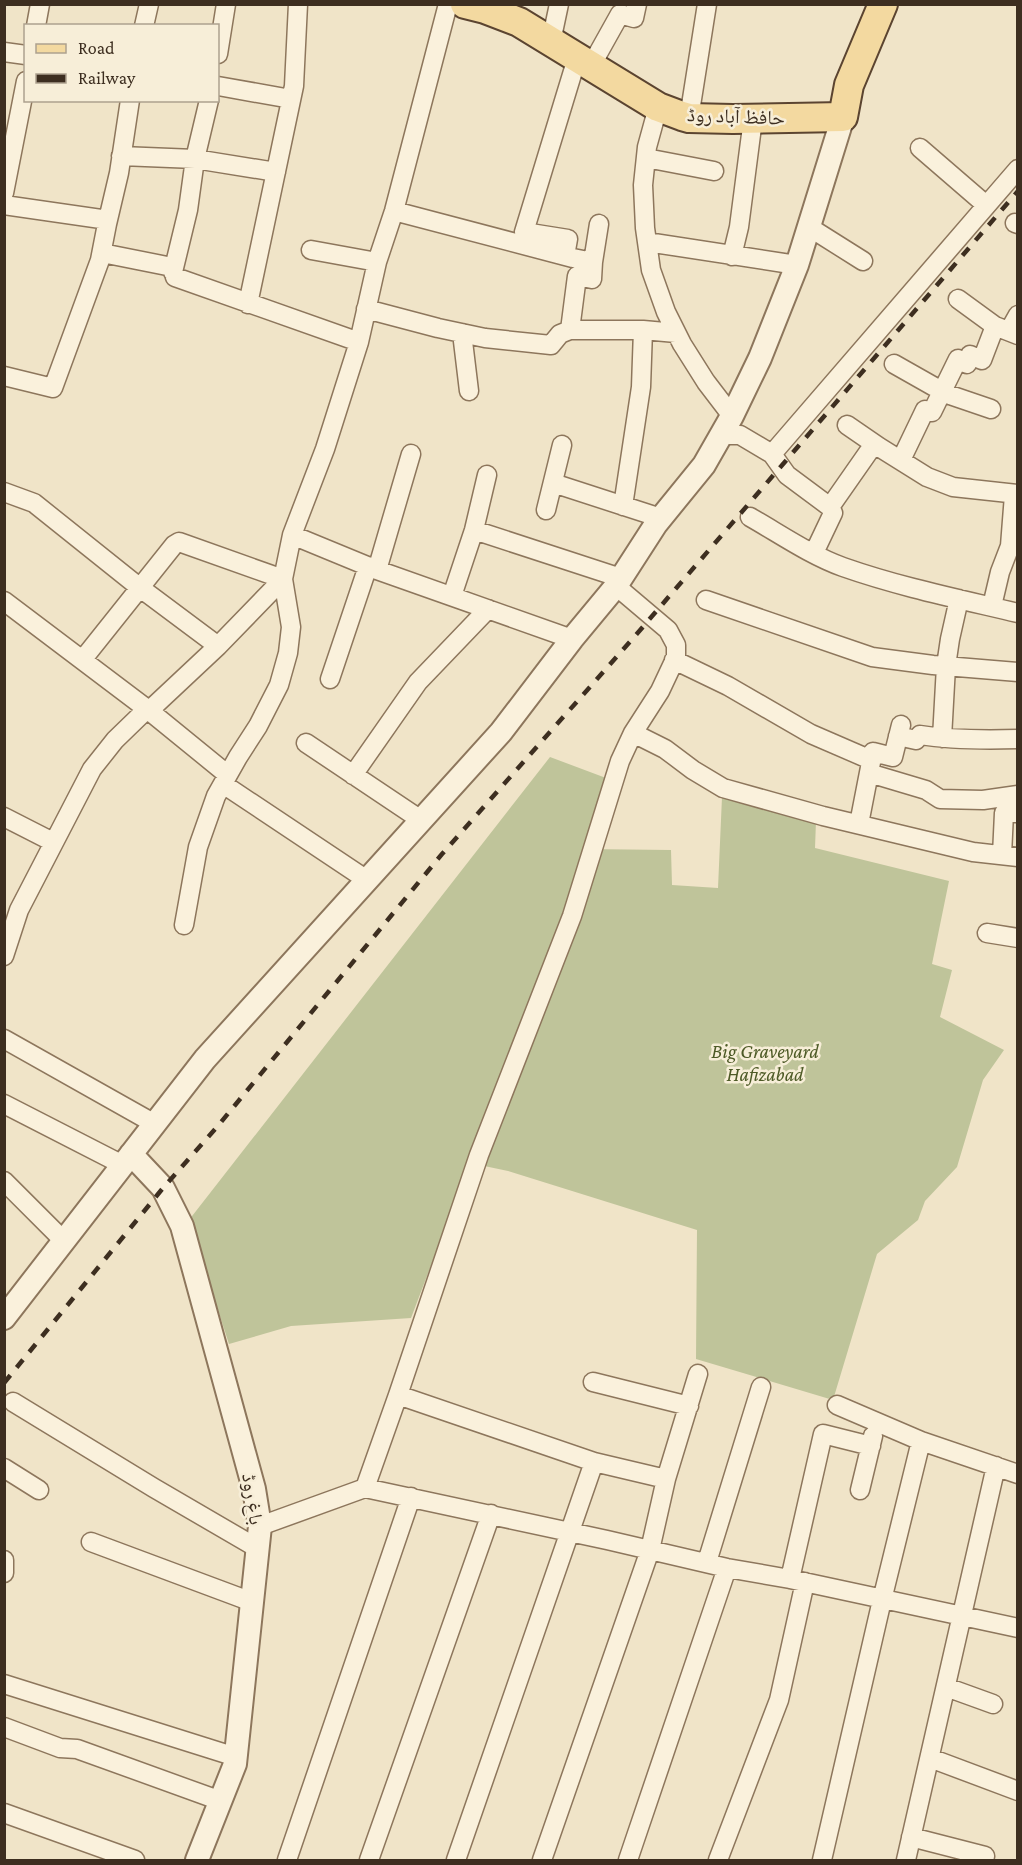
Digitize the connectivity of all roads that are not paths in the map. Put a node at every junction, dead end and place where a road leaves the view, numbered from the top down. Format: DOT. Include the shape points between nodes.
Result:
graph roads {
  1 [pos="40,4"];
  2 [pos="148,4"];
  3 [pos="226,4"];
  4 [pos="298,4"];
  5 [pos="448,4"];
  6 [pos="465,4"];
  7 [pos="559,4"];
  8 [pos="637,4"];
  9 [pos="707,4"];
  10 [pos="883,4"];
  11 [pos="36,24"];
  12 [pos="144,24"];
  13 [pos="551,42"];
  14 [pos="219,48"];
  15 [pos="4,51"];
  16 [pos="24,55"];
  17 [pos="584,62"];
  18 [pos="219,86"];
  19 [pos="24,91"];
  20 [pos="291,99"];
  21 [pos="130,102"];
  22 [pos="209,102"];
  23 [pos="658,107"];
  24 [pos="843,117"];
  25 [pos="689,118"];
  26 [pos="753,119"];
  27 [pos="920,148"];
  28 [pos="121,156"];
  29 [pos="646,158"];
  30 [pos="195,159"];
  31 [pos="1017,169"];
  32 [pos="714,171"];
  33 [pos="276,172"];
  34 [pos="4,193"];
  35 [pos="4,205"];
  36 [pos="986,205"];
  37 [pos="394,211"];
  38 [pos="108,220"];
  39 [pos="599,224"];
  40 [pos="809,227"];
  41 [pos="647,242"];
  42 [pos="311,250"];
  43 [pos="102,253"];
  44 [pos="565,256"];
  45 [pos="732,256"];
  46 [pos="863,261"];
  47 [pos="377,262"];
  48 [pos="593,262"];
  49 [pos="796,266"];
  50 [pos="174,272"];
  51 [pos="958,299"];
  52 [pos="248,304"];
  53 [pos="366,309"];
  54 [pos="1017,315"];
  55 [pos="570,330"];
  56 [pos="643,330"];
  57 [pos="1007,330"];
  58 [pos="462,333"];
  59 [pos="676,333"];
  60 [pos="359,342"];
  61 [pos="894,364"];
  62 [pos="4,376"];
  63 [pos="470,391"];
  64 [pos="942,391"];
  65 [pos="991,409"];
  66 [pos="732,416"];
  67 [pos="847,425"];
  68 [pos="721,435"];
  69 [pos="874,444"];
  70 [pos="562,446"];
  71 [pos="411,454"];
  72 [pos="772,454"];
  73 [pos="901,460"];
  74 [pos="487,475"];
  75 [pos="553,483"];
  76 [pos="4,492"];
  77 [pos="1016,494"];
  78 [pos="623,506"];
  79 [pos="830,507"];
  80 [pos="546,510"];
  81 [pos="750,517"];
  82 [pos="661,518"];
  83 [pos="474,531"];
  84 [pos="292,535"];
  85 [pos="814,553"];
  86 [pos="372,568"];
  87 [pos="283,579"];
  88 [pos="618,582"];
  89 [pos="140,587"];
  90 [pos="452,596"];
  91 [pos="960,599"];
  92 [pos="706,600"];
  93 [pos="4,601"];
  94 [pos="992,606"];
  95 [pos="488,609"];
  96 [pos="1017,613"];
  97 [pos="572,639"];
  98 [pos="218,646"];
  99 [pos="82,659"];
  100 [pos="674,660"];
  101 [pos="946,666"];
  102 [pos="1017,672"];
  103 [pos="330,679"];
  104 [pos="147,709"];
  105 [pos="633,733"];
  106 [pos="942,738"];
  107 [pos="1017,739"];
  108 [pos="306,743"];
  109 [pos="870,766"];
  110 [pos="353,775"];
  111 [pos="226,779"];
  112 [pos="1017,795"];
  113 [pos="1017,813"];
  114 [pos="4,817"];
  115 [pos="421,820"];
  116 [pos="859,824"];
  117 [pos="53,842"];
  118 [pos="1010,856"];
  119 [pos="367,880"];
  120 [pos="12,907"];
  121 [pos="184,925"];
  122 [pos="987,933"];
  123 [pos="1017,938"];
  124 [pos="4,956"];
  125 [pos="4,1039"];
  126 [pos="4,1104"];
  127 [pos="155,1124"];
  128 [pos="127,1160"];
  129 [pos="4,1181"];
  130 [pos="64,1241"];
  131 [pos="4,1318"];
  132 [pos="698,1374"];
  133 [pos="593,1382"];
  134 [pos="760,1387"];
  135 [pos="398,1395"];
  136 [pos="13,1402"];
  137 [pos="837,1405"];
  138 [pos="688,1406"];
  139 [pos="876,1422"];
  140 [pos="921,1441"];
  141 [pos="871,1446"];
  142 [pos="594,1462"];
  143 [pos="996,1466"];
  144 [pos="4,1468"];
  145 [pos="1017,1474"];
  146 [pos="666,1479"];
  147 [pos="365,1488"];
  148 [pos="39,1490"];
  149 [pos="860,1490"];
  150 [pos="411,1497"];
  151 [pos="491,1514"];
  152 [pos="571,1532"];
  153 [pos="258,1537"];
  154 [pos="91,1542"];
  155 [pos="650,1550"];
  156 [pos="4,1560"];
  157 [pos="707,1562"];
  158 [pos="727,1568"];
  159 [pos="4,1573"];
  160 [pos="798,1581"];
  161 [pos="882,1600"];
  162 [pos="252,1602"];
  163 [pos="962,1617"];
  164 [pos="1017,1628"];
  165 [pos="4,1684"];
  166 [pos="946,1687"];
  167 [pos="993,1704"];
  168 [pos="4,1726"];
  169 [pos="236,1757"];
  170 [pos="930,1758"];
  171 [pos="1017,1791"];
  172 [pos="221,1801"];
  173 [pos="4,1813"];
  174 [pos="911,1837"];
  175 [pos="135,1860"];
  176 [pos="197,1860"];
  177 [pos="287,1860"];
  178 [pos="369,1860"];
  179 [pos="456,1860"];
  180 [pos="542,1860"];
  181 [pos="628,1860"];
  182 [pos="718,1860"];
  183 [pos="822,1860"];
  184 [pos="906,1860"];
  185 [pos="984,1860"];
  1 -- 11 [label="street"];
  2 -- 12 [label="street"];
  3 -- 14 [label="street"];
  4 -- 20 [label="street"];
  5 -- 37 [label="street"];
  6 -- 13 [label="main road, حافظ آباد روڈ" via="519,22"];
  7 -- 13 [label="street"];
  8 -- 17 [label="street" via="634,18 620,14"];
  9 -- 25 [label="street"];
  10 -- 24 [label="main road" via="849,85"];
  13 -- 17 [label="main road, حافظ آباد روڈ"];
  15 -- 16 [label="street"];
  17 -- 23 [label="main road, حافظ آباد روڈ"];
  17 -- 44 [label="street" via="524,231 568,239"];
  18 -- 20 [label="street"];
  19 -- 34 [label="street"];
  20 -- 33 [label="street"];
  21 -- 28 [label="street"];
  22 -- 30 [label="street"];
  23 -- 25 [label="main road, حافظ آباد روڈ"];
  23 -- 29 [label="street"];
  24 -- 26 [label="main road, حافظ آباد روڈ"];
  24 -- 40 [label="street"];
  25 -- 26 [label="main road, حافظ آباد روڈ"];
  26 -- 45 [label="street"];
  27 -- 36 [label="street"];
  28 -- 30 [label="street"];
  28 -- 38 [label="street"];
  29 -- 32 [label="street"];
  29 -- 41 [label="street" via="643,185"];
  30 -- 33 [label="street"];
  30 -- 50 [label="street"];
  31 -- 36 [label="street"];
  33 -- 52 [label="street"];
  35 -- 38 [label="street"];
  36 -- 72 [label="street"];
  37 -- 44 [label="street"];
  37 -- 47 [label="street"];
  38 -- 43 [label="street"];
  39 -- 48 [label="street"];
  40 -- 46 [label="street"];
  40 -- 49 [label="street"];
  41 -- 45 [label="street"];
  41 -- 59 [label="street" via="651,270"];
  42 -- 47 [label="street"];
  43 -- 50 [label="street" via="172,267"];
  43 -- 62 [label="street" via="53,388"];
  44 -- 48 [label="street"];
  45 -- 49 [label="street"];
  47 -- 53 [label="street"];
  48 -- 55 [label="street" via="592,279 578,276"];
  49 -- 66 [label="street"];
  50 -- 52 [label="street" via="175,277"];
  51 -- 57 [label="street"];
  52 -- 60 [label="street"];
  53 -- 58 [label="street"];
  53 -- 60 [label="street"];
  54 -- 57 [label="street"];
  55 -- 56 [label="street"];
  55 -- 58 [label="street" via="560,334 551,345"];
  56 -- 59 [label="street"];
  56 -- 78 [label="street" via="641,387"];
  57 -- 64 [label="street" via="982,360 970,355 967,364 958,359"];
  58 -- 63 [label="street"];
  59 -- 66 [label="street"];
  60 -- 84 [label="street" via="325,450"];
  61 -- 64 [label="street"];
  64 -- 65 [label="street"];
  64 -- 73 [label="street" via="932,412 925,410"];
  66 -- 68 [label="street"];
  67 -- 69 [label="street"];
  68 -- 72 [label="street" via="740,435"];
  68 -- 82 [label="street" via="704,465"];
  69 -- 73 [label="street"];
  69 -- 79 [label="street"];
  70 -- 75 [label="street"];
  71 -- 86 [label="street"];
  72 -- 79 [label="street" via="787,475"];
  73 -- 77 [label="street" via="927,477 953,487"];
  74 -- 83 [label="street"];
  75 -- 78 [label="street"];
  75 -- 80 [label="street"];
  76 -- 89 [label="street" via="34,503"];
  77 -- 94 [label="street" via="1010,546"];
  78 -- 82 [label="street"];
  79 -- 85 [label="street" via="832,513"];
  81 -- 85 [label="street"];
  82 -- 88 [label="street"];
  83 -- 88 [label="street"];
  83 -- 90 [label="street"];
  84 -- 86 [label="street"];
  84 -- 87 [label="street"];
  85 -- 91 [label="street" via="841,566"];
  86 -- 90 [label="street"];
  86 -- 103 [label="street"];
  87 -- 89 [label="street" via="179,542"];
  87 -- 98 [label="street"];
  87 -- 111 [label="street" via="291,627 279,685"];
  88 -- 97 [label="street"];
  88 -- 100 [label="street" via="668,630 676,645"];
  89 -- 98 [label="street"];
  89 -- 99 [label="street"];
  90 -- 95 [label="street"];
  91 -- 94 [label="street"];
  91 -- 101 [label="street"];
  92 -- 101 [label="street" via="872,657"];
  93 -- 99 [label="street"];
  94 -- 96 [label="street"];
  95 -- 97 [label="street"];
  95 -- 110 [label="street" via="418,682"];
  97 -- 115 [label="street" via="501,732"];
  98 -- 104 [label="street"];
  99 -- 104 [label="street"];
  100 -- 105 [label="street"];
  100 -- 109 [label="street"];
  101 -- 102 [label="street"];
  101 -- 106 [label="street"];
  104 -- 111 [label="street"];
  104 -- 117 [label="street" via="92,769"];
  105 -- 116 [label="street" via="665,749 723,788"];
  105 -- 135 [label="street" via="620,761 572,916 478,1155"];
  106 -- 107 [label="street"];
  106 -- 109 [label="street" via="920,735 916,740 899,731 893,757 873,752"];
  108 -- 110 [label="street"];
  109 -- 112 [label="street" via="940,799 983,800"];
  109 -- 116 [label="street"];
  110 -- 115 [label="street"];
  111 -- 119 [label="street"];
  111 -- 121 [label="street" via="198,847"];
  113 -- 118 [label="street" via="1004,813"];
  114 -- 117 [label="street"];
  115 -- 119 [label="street"];
  116 -- 118 [label="street" via="973,852"];
  117 -- 120 [label="street"];
  119 -- 127 [label="street" via="205,1059"];
  120 -- 124 [label="street"];
  122 -- 123 [label="street"];
  125 -- 127 [label="street"];
  126 -- 128 [label="street"];
  127 -- 128 [label="street"];
  128 -- 130 [label="street"];
  128 -- 153 [label="street, باغ روڈ" via="162,1188 182,1226 254,1489"];
  129 -- 130 [label="street"];
  130 -- 131 [label="street"];
  132 -- 138 [label="street"];
  133 -- 138 [label="street"];
  134 -- 157 [label="street"];
  135 -- 142 [label="street"];
  135 -- 147 [label="street"];
  136 -- 153 [label="street" via="154,1488"];
  137 -- 139 [label="street"];
  138 -- 146 [label="street"];
  139 -- 140 [label="street"];
  139 -- 141 [label="street"];
  140 -- 143 [label="street"];
  140 -- 161 [label="street"];
  141 -- 149 [label="street"];
  141 -- 160 [label="street" via="824,1434"];
  142 -- 146 [label="street"];
  142 -- 152 [label="street"];
  143 -- 145 [label="street"];
  143 -- 163 [label="street"];
  144 -- 148 [label="street"];
  146 -- 155 [label="street"];
  147 -- 150 [label="street"];
  147 -- 153 [label="street"];
  150 -- 151 [label="street"];
  150 -- 177 [label="street"];
  151 -- 152 [label="street"];
  151 -- 178 [label="street"];
  152 -- 155 [label="street"];
  152 -- 179 [label="street"];
  153 -- 162 [label="street, باغ روڈ"];
  154 -- 162 [label="street"];
  155 -- 157 [label="street"];
  155 -- 180 [label="street"];
  156 -- 159 [label="street"];
  157 -- 158 [label="street"];
  158 -- 160 [label="street"];
  158 -- 181 [label="street"];
  160 -- 161 [label="street"];
  160 -- 182 [label="street" via="779,1700"];
  161 -- 163 [label="street"];
  161 -- 183 [label="street"];
  162 -- 169 [label="street, باغ روڈ"];
  163 -- 164 [label="street"];
  163 -- 166 [label="street"];
  165 -- 169 [label="street"];
  166 -- 167 [label="street"];
  166 -- 170 [label="street"];
  168 -- 172 [label="street"];
  169 -- 172 [label="street, باغ روڈ"];
  170 -- 171 [label="street"];
  170 -- 174 [label="street"];
  172 -- 176 [label="street, باغ روڈ"];
  173 -- 175 [label="street"];
  174 -- 184 [label="street"];
  174 -- 185 [label="street" via="985,1856"];
}
